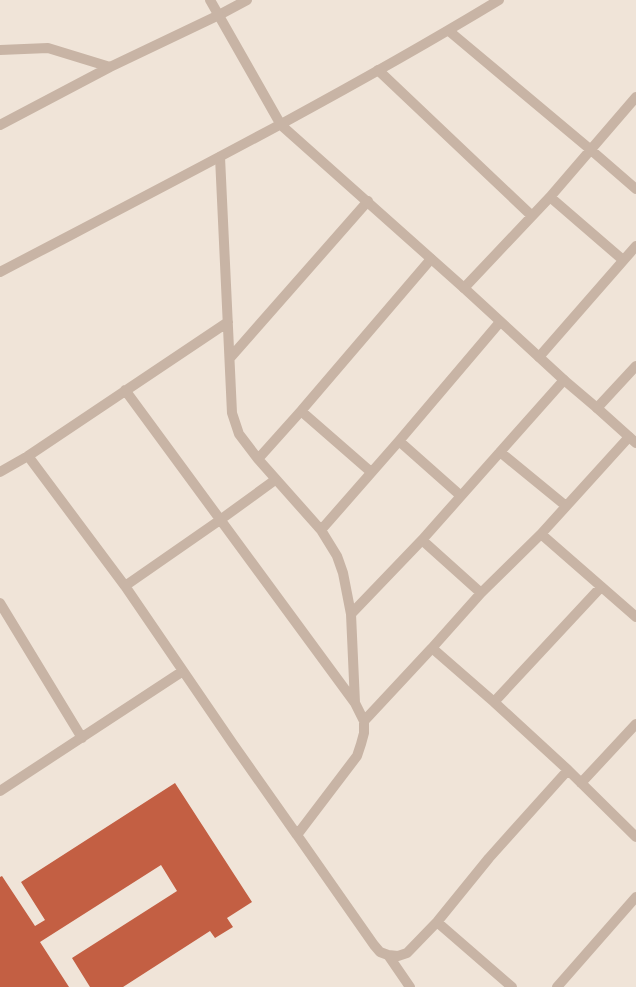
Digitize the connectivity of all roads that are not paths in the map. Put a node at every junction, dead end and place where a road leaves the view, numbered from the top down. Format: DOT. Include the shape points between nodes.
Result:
graph roads {
  1 [pos="210,0"];
  2 [pos="247,0"];
  3 [pos="499,0"];
  4 [pos="219,15"];
  5 [pos="449,31"];
  6 [pos="0,50"];
  7 [pos="110,67"];
  8 [pos="378,70"];
  9 [pos="636,97"];
  10 [pos="0,125"];
  11 [pos="281,125"];
  12 [pos="591,150"];
  13 [pos="220,157"];
  14 [pos="636,189"];
  15 [pos="550,197"];
  16 [pos="368,201"];
  17 [pos="532,216"];
  18 [pos="636,246"];
  19 [pos="431,259"];
  20 [pos="623,260"];
  21 [pos="0,272"];
  22 [pos="464,288"];
  23 [pos="228,322"];
  24 [pos="500,322"];
  25 [pos="539,357"];
  26 [pos="230,358"];
  27 [pos="636,366"];
  28 [pos="564,380"];
  29 [pos="125,390"];
  30 [pos="597,408"];
  31 [pos="301,411"];
  32 [pos="632,440"];
  33 [pos="399,441"];
  34 [pos="500,452"];
  35 [pos="28,456"];
  36 [pos="258,459"];
  37 [pos="0,472"];
  38 [pos="371,472"];
  39 [pos="275,480"];
  40 [pos="461,496"];
  41 [pos="566,506"];
  42 [pos="220,520"];
  43 [pos="321,530"];
  44 [pos="541,534"];
  45 [pos="422,540"];
  46 [pos="125,586"];
  47 [pos="601,587"];
  48 [pos="481,593"];
  49 [pos="0,603"];
  50 [pos="351,614"];
  51 [pos="636,617"];
  52 [pos="432,648"];
  53 [pos="184,671"];
  54 [pos="494,702"];
  55 [pos="355,703"];
  56 [pos="364,721"];
  57 [pos="636,724"];
  58 [pos="82,738"];
  59 [pos="568,770"];
  60 [pos="582,783"];
  61 [pos="0,791"];
  62 [pos="297,835"];
  63 [pos="636,837"];
  64 [pos="636,897"];
  65 [pos="437,922"];
  66 [pos="388,956"];
  67 [pos="410,987"];
  68 [pos="512,987"];
  69 [pos="557,987"];
  1 -- 4 [label="street"];
  2 -- 4 [label="street"];
  3 -- 5 [label="street"];
  4 -- 7 [label="street"];
  4 -- 11 [label="street"];
  5 -- 8 [label="street"];
  5 -- 12 [label="street"];
  6 -- 7 [label="street" via="48,48"];
  7 -- 10 [label="street"];
  8 -- 11 [label="street"];
  8 -- 17 [label="street"];
  9 -- 12 [label="street"];
  11 -- 13 [label="street"];
  11 -- 16 [label="street"];
  12 -- 14 [label="street"];
  12 -- 15 [label="street"];
  13 -- 21 [label="street"];
  13 -- 23 [label="street"];
  15 -- 17 [label="street"];
  15 -- 20 [label="street"];
  16 -- 19 [label="street"];
  16 -- 26 [label="street"];
  17 -- 22 [label="street"];
  18 -- 20 [label="street"];
  19 -- 22 [label="street"];
  19 -- 31 [label="street"];
  20 -- 25 [label="street"];
  22 -- 24 [label="street"];
  23 -- 26 [label="street"];
  23 -- 29 [label="street"];
  24 -- 25 [label="street"];
  24 -- 33 [label="street"];
  25 -- 28 [label="street"];
  26 -- 36 [label="street" via="232,413 239,434"];
  27 -- 30 [label="street"];
  28 -- 30 [label="street"];
  28 -- 34 [label="street"];
  29 -- 35 [label="street"];
  29 -- 42 [label="street"];
  30 -- 32 [label="street"];
  31 -- 36 [label="street"];
  31 -- 38 [label="street"];
  32 -- 41 [label="street"];
  33 -- 38 [label="street"];
  33 -- 40 [label="street"];
  34 -- 40 [label="street"];
  34 -- 41 [label="street"];
  35 -- 37 [label="street"];
  35 -- 46 [label="street"];
  36 -- 39 [label="street"];
  38 -- 43 [label="street"];
  39 -- 42 [label="street"];
  39 -- 43 [label="street"];
  40 -- 45 [label="street"];
  41 -- 44 [label="street"];
  42 -- 46 [label="street"];
  42 -- 55 [label="street"];
  43 -- 50 [label="street" via="337,556"];
  44 -- 47 [label="street"];
  44 -- 48 [label="street"];
  45 -- 48 [label="street"];
  45 -- 50 [label="street"];
  46 -- 53 [label="street"];
  47 -- 51 [label="street"];
  47 -- 54 [label="street"];
  48 -- 52 [label="street"];
  49 -- 58 [label="street"];
  50 -- 55 [label="street"];
  52 -- 54 [label="street"];
  52 -- 56 [label="street"];
  53 -- 58 [label="street"];
  53 -- 62 [label="street"];
  54 -- 59 [label="street"];
  55 -- 56 [label="street"];
  56 -- 62 [label="street" via="364,733 357,756"];
  57 -- 60 [label="street"];
  58 -- 61 [label="street"];
  59 -- 60 [label="street"];
  59 -- 65 [label="street" via="489,858"];
  60 -- 63 [label="street"];
  62 -- 66 [label="street" via="374,945"];
  64 -- 69 [label="street"];
  65 -- 66 [label="street" via="407,953"];
  65 -- 68 [label="street"];
  66 -- 67 [label="street"];
}
